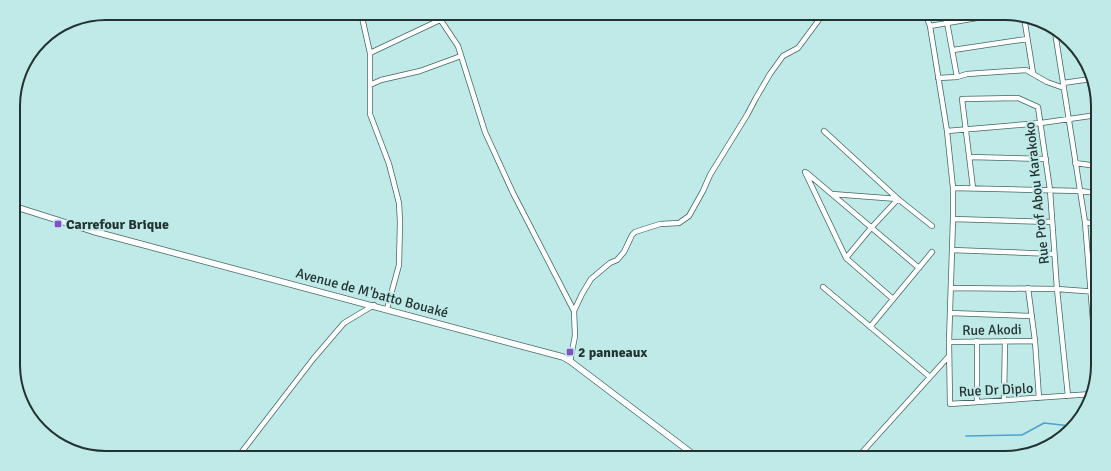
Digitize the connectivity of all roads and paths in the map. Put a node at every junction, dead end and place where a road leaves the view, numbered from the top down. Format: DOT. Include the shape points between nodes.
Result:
graph roads {
  1 [pos="363,20"];
  2 [pos="440,20"];
  3 [pos="819,20"];
  4 [pos="928,20"];
  5 [pos="960,20"];
  6 [pos="947,22"];
  7 [pos="1025,23"];
  8 [pos="930,26"];
  9 [pos="1056,37"];
  10 [pos="1027,39"];
  11 [pos="953,50"];
  12 [pos="370,52"];
  13 [pos="461,56"];
  14 [pos="1033,73"];
  15 [pos="957,77"];
  16 [pos="938,78"];
  17 [pos="1086,79"];
  18 [pos="370,85"];
  19 [pos="1064,86"];
  20 [pos="1091,116"];
  21 [pos="1069,119"];
  22 [pos="1041,123"];
  23 [pos="966,129"];
  24 [pos="824,131"];
  25 [pos="947,131"];
  26 [pos="970,157"];
  27 [pos="1046,159"];
  28 [pos="1075,163"];
  29 [pos="1091,165"];
  30 [pos="953,188"];
  31 [pos="973,188"];
  32 [pos="1050,190"];
  33 [pos="1080,191"];
  34 [pos="1091,193"];
  35 [pos="831,194"];
  36 [pos="898,199"];
  37 [pos="20,208"];
  38 [pos="953,219"];
  39 [pos="1052,222"];
  40 [pos="1085,222"];
  41 [pos="1091,223"];
  42 [pos="932,226"];
  43 [pos="871,228"];
  44 [pos="952,250"];
  45 [pos="932,252"];
  46 [pos="1054,254"];
  47 [pos="1088,256"];
  48 [pos="1091,256"];
  49 [pos="846,258"];
  50 [pos="919,268"];
  51 [pos="822,286"];
  52 [pos="951,288"];
  53 [pos="1028,288"];
  54 [pos="1057,289"];
  55 [pos="1091,290"];
  56 [pos="893,299"];
  57 [pos="374,306"];
  58 [pos="387,309"];
  59 [pos="574,312"];
  60 [pos="950,313"];
  61 [pos="1032,316"];
  62 [pos="870,327"];
  63 [pos="1005,341"];
  64 [pos="1035,341"];
  65 [pos="949,342"];
  66 [pos="977,342"];
  67 [pos="949,356"];
  68 [pos="570,361"];
  69 [pos="930,377"];
  70 [pos="1085,395"];
  71 [pos="1068,396"];
  72 [pos="1039,398"];
  73 [pos="1004,400"];
  74 [pos="977,402"];
  75 [pos="242,451"];
  76 [pos="689,451"];
  77 [pos="863,451"];
  1 -- 12 [label="street"];
  2 -- 12 [label="street"];
  2 -- 13 [label="street" via="458,46"];
  3 -- 59 [label="street" via="798,48 783,56 760,89 748,115 710,175 689,216 679,223 660,224 635,232 624,252 591,279"];
  4 -- 8 [label="street"];
  5 -- 6 [label="street"];
  6 -- 8 [label="street"];
  6 -- 11 [label="street"];
  7 -- 10 [label="street"];
  8 -- 16 [label="street"];
  9 -- 19 [label="street"];
  10 -- 11 [label="street"];
  10 -- 14 [label="street"];
  11 -- 15 [label="street"];
  12 -- 18 [label="street"];
  13 -- 18 [label="street"];
  13 -- 59 [label="street" via="485,132"];
  14 -- 15 [label="street" via="1026,70"];
  14 -- 19 [label="street" via="1047,82"];
  15 -- 16 [label="street"];
  16 -- 25 [label="street"];
  17 -- 19 [label="street"];
  18 -- 58 [label="street" via="370,114 389,164 399,203 399,265"];
  19 -- 21 [label="street"];
  20 -- 21 [label="street"];
  21 -- 22 [label="street"];
  21 -- 28 [label="street"];
  22 -- 23 [label="street"];
  22 -- 23 [label="street, Rue Prof Abou Karakoko" via="1038,107 1018,98 962,99"];
  22 -- 27 [label="street, Rue Prof Abou Karakoko"];
  23 -- 25 [label="street"];
  23 -- 26 [label="street, Rue Prof Abou Karakoko"];
  24 -- 36 [label="street"];
  25 -- 30 [label="street"];
  26 -- 27 [label="street"];
  26 -- 31 [label="street, Rue Prof Abou Karakoko"];
  27 -- 32 [label="street, Rue Prof Abou Karakoko"];
  28 -- 29 [label="street"];
  28 -- 33 [label="street"];
  30 -- 31 [label="street"];
  30 -- 38 [label="street"];
  31 -- 32 [label="street"];
  32 -- 33 [label="street"];
  32 -- 39 [label="street, Rue Prof Abou Karakoko"];
  33 -- 34 [label="street"];
  33 -- 40 [label="street"];
  35 -- 36 [label="street"];
  35 -- 43 [label="street"];
  35 -- 49 [label="street" via="805,172"];
  36 -- 42 [label="street"];
  36 -- 43 [label="street"];
  37 -- 57 [label="street, Avenue de M'batto Bouaké" via="92,231"];
  38 -- 39 [label="street"];
  38 -- 44 [label="street"];
  39 -- 46 [label="street, Rue Prof Abou Karakoko"];
  40 -- 41 [label="street"];
  40 -- 47 [label="street"];
  43 -- 49 [label="street"];
  43 -- 50 [label="street"];
  44 -- 46 [label="street"];
  44 -- 52 [label="street"];
  45 -- 50 [label="street"];
  46 -- 54 [label="street, Rue Prof Abou Karakoko"];
  47 -- 48 [label="street"];
  47 -- 55 [label="street"];
  49 -- 56 [label="street"];
  50 -- 56 [label="street"];
  51 -- 62 [label="street"];
  52 -- 53 [label="street"];
  52 -- 60 [label="street"];
  53 -- 54 [label="street"];
  53 -- 61 [label="street"];
  54 -- 55 [label="street"];
  54 -- 71 [label="street, Rue Prof Abou Karakoko"];
  56 -- 62 [label="street"];
  57 -- 58 [label="street, Avenue de M'batto Bouaké"];
  57 -- 75 [label="street" via="344,323"];
  58 -- 68 [label="street, Avenue de M'batto Bouaké" via="549,352"];
  59 -- 68 [label="street" via="575,336"];
  60 -- 61 [label="street"];
  60 -- 65 [label="street"];
  61 -- 64 [label="street"];
  62 -- 69 [label="street"];
  63 -- 64 [label="street, Rue Akodi"];
  63 -- 66 [label="street, Rue Akodi"];
  63 -- 73 [label="street"];
  64 -- 72 [label="street"];
  65 -- 66 [label="street, Rue Akodi"];
  65 -- 67 [label="street"];
  66 -- 74 [label="street"];
  67 -- 69 [label="street"];
  67 -- 74 [label="street, Rue Dr Diplo" via="950,404"];
  68 -- 76 [label="street, Avenue de M'batto Bouaké"];
  69 -- 77 [label="street"];
  70 -- 71 [label="street, Rue Dr Diplo"];
  71 -- 72 [label="street, Rue Dr Diplo"];
  72 -- 73 [label="street, Rue Dr Diplo"];
  73 -- 74 [label="street, Rue Dr Diplo"];
}
